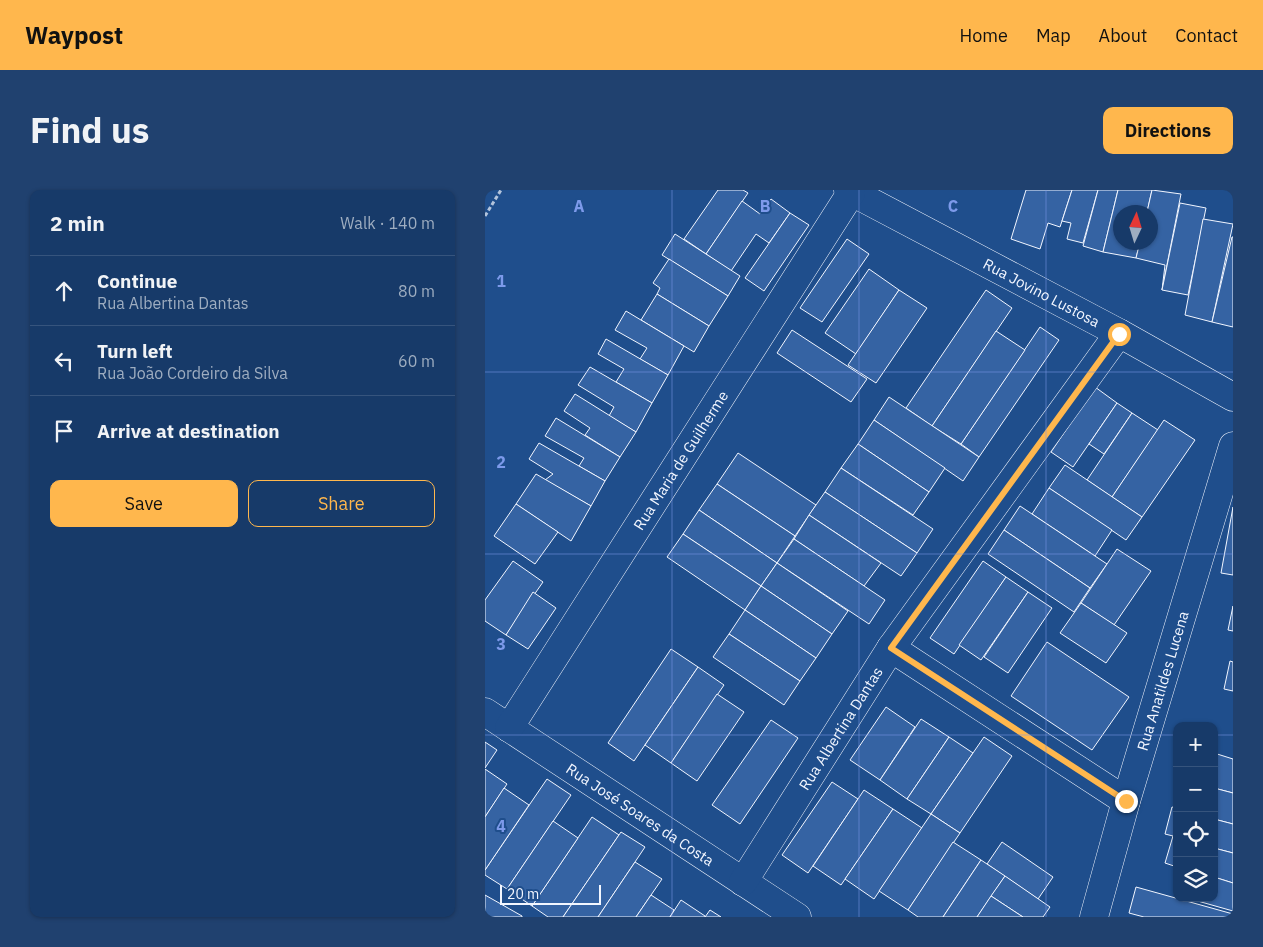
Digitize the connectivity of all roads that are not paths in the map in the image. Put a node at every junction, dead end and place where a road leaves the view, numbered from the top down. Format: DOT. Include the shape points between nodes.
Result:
graph roads {
  1 [pos="850,191"];
  2 [pos="1119,334"];
  3 [pos="1233,397"];
  4 [pos="1233,446"];
  5 [pos="891,648"];
  6 [pos="485,712"];
  7 [pos="509,728"];
  8 [pos="1126,801"];
  9 [pos="743,882"];
  10 [pos="797,917"];
  11 [pos="1094,917"];
  1 -- 2 [label="street, Rua Jovino Lustosa"];
  1 -- 7 [label="street, Rua Maria de Guilherme"];
  2 -- 3 [label="street, Rua Jovino Lustosa"];
  2 -- 5 [label="street, Rua Albertina Dantas"];
  4 -- 8 [label="street, Rua Anatildes Lucena"];
  5 -- 8 [label="street"];
  5 -- 9 [label="street, Rua Albertina Dantas"];
  6 -- 7 [label="street, Rua José Soares da Costa"];
  7 -- 9 [label="street, Rua José Soares da Costa"];
  8 -- 11 [label="street, Rua Anatildes Lucena"];
  9 -- 10 [label="street, Rua José Soares da Costa"];
}
